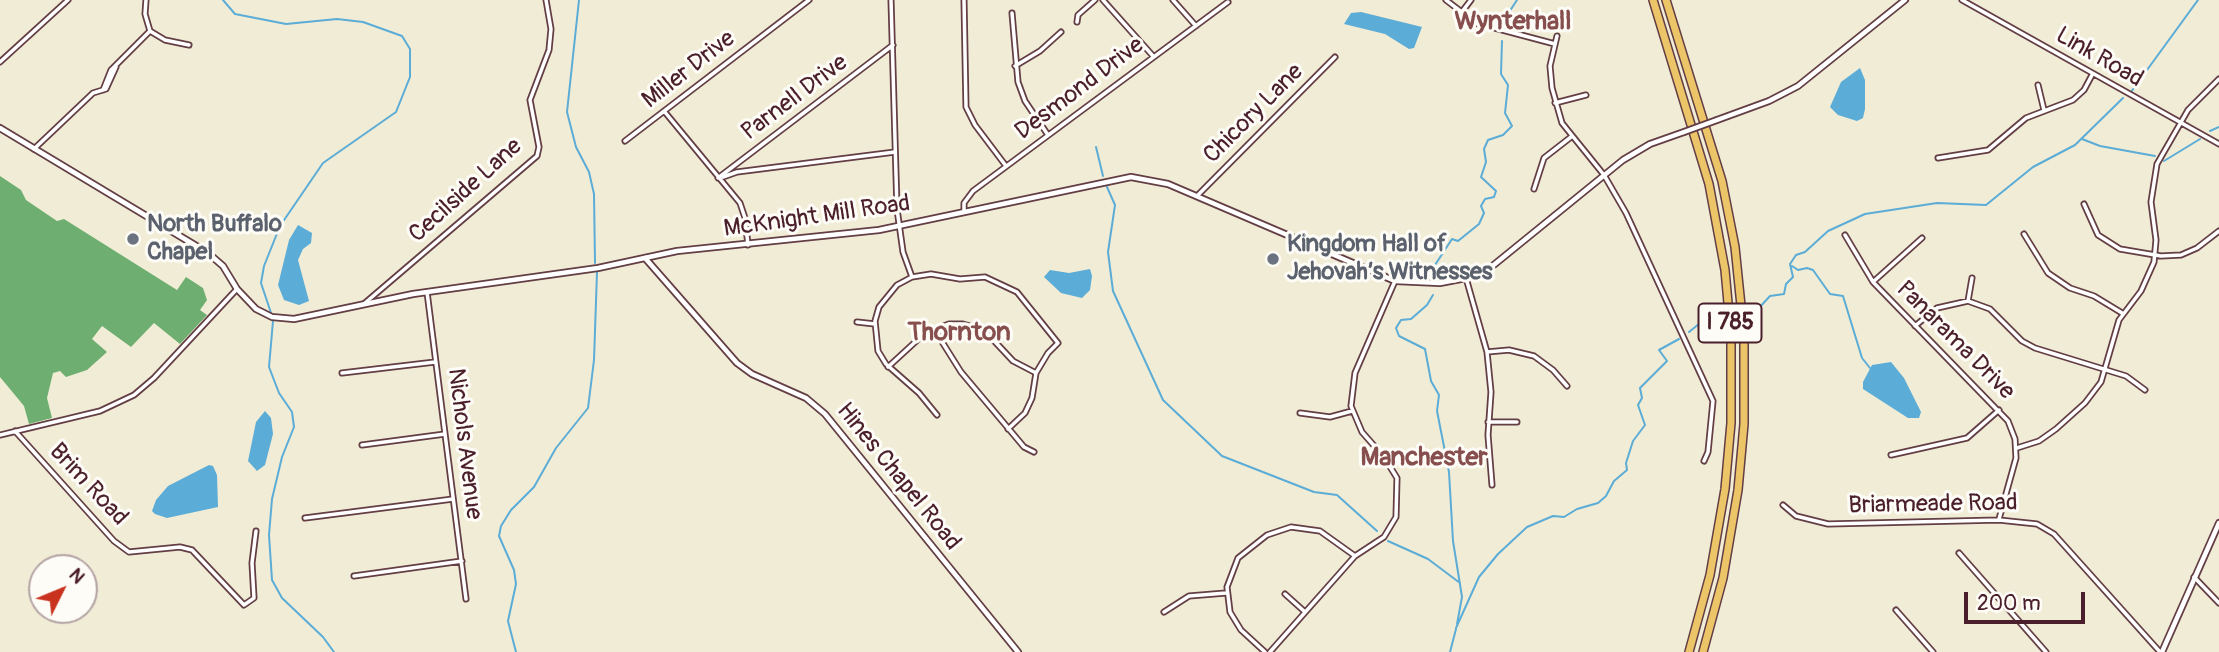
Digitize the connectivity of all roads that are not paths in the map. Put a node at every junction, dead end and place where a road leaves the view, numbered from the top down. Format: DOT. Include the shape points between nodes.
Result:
graph roads {
  1 [pos="68,0"];
  2 [pos="146,0"];
  3 [pos="546,0"];
  4 [pos="809,0"];
  5 [pos="891,0"];
  6 [pos="964,0"];
  7 [pos="1095,0"];
  8 [pos="1102,0"];
  9 [pos="1173,0"];
  10 [pos="1446,0"];
  11 [pos="1471,0"];
  12 [pos="1653,0"];
  13 [pos="1667,0"];
  14 [pos="1905,0"];
  15 [pos="1962,0"];
  16 [pos="1228,2"];
  17 [pos="1012,13"];
  18 [pos="1461,13"];
  19 [pos="1077,22"];
  20 [pos="1196,26"];
  21 [pos="150,31"];
  22 [pos="1061,32"];
  23 [pos="1557,36"];
  24 [pos="1555,44"];
  25 [pos="189,45"];
  26 [pos="893,45"];
  27 [pos="1153,57"];
  28 [pos="1335,57"];
  29 [pos="0,62"];
  30 [pos="1015,66"];
  31 [pos="2092,75"];
  32 [pos="2219,79"];
  33 [pos="2038,85"];
  34 [pos="1586,95"];
  35 [pos="1555,103"];
  36 [pos="664,111"];
  37 [pos="2045,111"];
  38 [pos="2179,124"];
  39 [pos="0,128"];
  40 [pos="1048,135"];
  41 [pos="1571,137"];
  42 [pos="625,141"];
  43 [pos="2219,144"];
  44 [pos="34,149"];
  45 [pos="895,152"];
  46 [pos="1938,158"];
  47 [pos="1006,166"];
  48 [pos="1604,176"];
  49 [pos="718,178"];
  50 [pos="1534,189"];
  51 [pos="1197,196"];
  52 [pos="2084,204"];
  53 [pos="964,212"];
  54 [pos="898,226"];
  55 [pos="2219,231"];
  56 [pos="2024,234"];
  57 [pos="1844,235"];
  58 [pos="1922,238"];
  59 [pos="748,245"];
  60 [pos="2155,255"];
  61 [pos="645,258"];
  62 [pos="912,277"];
  63 [pos="1466,278"];
  64 [pos="1972,278"];
  65 [pos="1395,281"];
  66 [pos="1873,282"];
  67 [pos="237,289"];
  68 [pos="427,292"];
  69 [pos="1968,301"];
  70 [pos="363,304"];
  71 [pos="2122,313"];
  72 [pos="857,322"];
  73 [pos="875,324"];
  74 [pos="1915,326"];
  75 [pos="934,329"];
  76 [pos="1487,352"];
  77 [pos="435,362"];
  78 [pos="888,367"];
  79 [pos="2106,369"];
  80 [pos="342,373"];
  81 [pos="1036,373"];
  82 [pos="1567,386"];
  83 [pos="2145,390"];
  84 [pos="1999,410"];
  85 [pos="1352,411"];
  86 [pos="1300,413"];
  87 [pos="937,415"];
  88 [pos="1488,422"];
  89 [pos="1517,422"];
  90 [pos="1008,429"];
  91 [pos="15,431"];
  92 [pos="445,434"];
  93 [pos="0,435"];
  94 [pos="362,445"];
  95 [pos="2017,448"];
  96 [pos="1034,452"];
  97 [pos="1891,455"];
  98 [pos="1704,461"];
  99 [pos="1492,485"];
  100 [pos="453,499"];
  101 [pos="1783,505"];
  102 [pos="305,518"];
  103 [pos="1998,520"];
  104 [pos="2219,523"];
  105 [pos="256,531"];
  106 [pos="1959,553"];
  107 [pos="1354,556"];
  108 [pos="461,561"];
  109 [pos="354,576"];
  110 [pos="2194,577"];
  111 [pos="1226,593"];
  112 [pos="1285,594"];
  113 [pos="467,599"];
  114 [pos="2219,603"];
  115 [pos="1896,610"];
  116 [pos="1164,612"];
  117 [pos="1305,612"];
  118 [pos="1018,652"];
  119 [pos="1268,652"];
  120 [pos="1689,652"];
  121 [pos="1703,652"];
  122 [pos="1933,652"];
  123 [pos="2046,652"];
  124 [pos="2161,652"];
  1 -- 29 [label="street"];
  2 -- 21 [label="street"];
  3 -- 70 [label="street, Cecilside Lane" via="549,50 530,100 537,156"];
  4 -- 36 [label="street, Miller Drive"];
  5 -- 26 [label="street"];
  6 -- 47 [label="street" via="966,107"];
  7 -- 19 [label="street"];
  8 -- 27 [label="street"];
  9 -- 20 [label="street"];
  10 -- 18 [label="street"];
  11 -- 18 [label="street"];
  12 -- 120 [label="highway, I 785" via="1712,195 1731,336 1726,488 1713,564"];
  13 -- 121 [label="highway, I 785" via="1722,181 1744,335 1738,490 1725,567"];
  14 -- 48 [label="street, McKnight Mill Road, bridge" via="1798,86 1769,102 1640,150"];
  15 -- 31 [label="street, Link Road"];
  16 -- 20 [label="street, Desmond Drive"];
  17 -- 30 [label="street"];
  18 -- 24 [label="street" via="1493,30"];
  20 -- 27 [label="street, Desmond Drive"];
  21 -- 25 [label="street"];
  21 -- 44 [label="street" via="111,70 105,89 93,93"];
  22 -- 30 [label="street"];
  23 -- 24 [label="street"];
  24 -- 35 [label="street" via="1550,66"];
  26 -- 45 [label="street"];
  26 -- 49 [label="street, Parnell Drive"];
  27 -- 40 [label="street, Desmond Drive"];
  28 -- 51 [label="street, Chicory Lane"];
  30 -- 40 [label="street" via="1025,101"];
  31 -- 37 [label="street" via="2078,96"];
  31 -- 38 [label="street, Link Road"];
  32 -- 38 [label="street" via="2198,97"];
  33 -- 37 [label="street"];
  34 -- 35 [label="street"];
  35 -- 41 [label="street"];
  36 -- 42 [label="street, Miller Drive"];
  36 -- 49 [label="street"];
  37 -- 46 [label="street" via="2020,121 1988,150"];
  38 -- 43 [label="street, Link Road"];
  38 -- 60 [label="street" via="2153,178"];
  39 -- 44 [label="street, McKnight Mill Road"];
  40 -- 47 [label="street, Desmond Drive"];
  41 -- 48 [label="street"];
  41 -- 50 [label="street" via="1544,158"];
  44 -- 67 [label="street, McKnight Mill Road" via="208,253 223,266"];
  45 -- 49 [label="street"];
  45 -- 54 [label="street"];
  47 -- 53 [label="street, Desmond Drive" via="967,196"];
  48 -- 63 [label="street, McKnight Mill Road" via="1501,261"];
  48 -- 98 [label="street" via="1644,250 1714,403"];
  49 -- 59 [label="street" via="742,208"];
  51 -- 53 [label="street, McKnight Mill Road" via="1157,180 1131,177"];
  51 -- 65 [label="street, McKnight Mill Road"];
  52 -- 60 [label="street" via="2090,224 2108,242"];
  53 -- 54 [label="street, McKnight Mill Road"];
  54 -- 59 [label="street, McKnight Mill Road"];
  54 -- 62 [label="street"];
  55 -- 60 [label="street" via="2188,253"];
  56 -- 71 [label="street" via="2048,273"];
  57 -- 66 [label="street, Panarama Drive"];
  58 -- 66 [label="street"];
  59 -- 61 [label="street, McKnight Mill Road"];
  60 -- 71 [label="street" via="2146,282"];
  61 -- 68 [label="street, McKnight Mill Road"];
  61 -- 118 [label="street, Hines Chapel Road" via="737,363 819,408"];
  62 -- 73 [label="street" via="886,296"];
  62 -- 81 [label="street" via="996,279 1025,300 1058,343"];
  63 -- 65 [label="street, McKnight Mill Road" via="1429,284"];
  63 -- 76 [label="street"];
  64 -- 69 [label="street"];
  65 -- 85 [label="street" via="1356,373"];
  66 -- 74 [label="street, Panarama Drive"];
  67 -- 70 [label="street, McKnight Mill Road" via="256,310 281,318"];
  67 -- 91 [label="street" via="134,395 100,411"];
  68 -- 70 [label="street, McKnight Mill Road"];
  68 -- 77 [label="street, Nichols Avenue"];
  69 -- 74 [label="street" via="1937,308"];
  69 -- 79 [label="street" via="1990,309 2030,345"];
  71 -- 79 [label="street"];
  72 -- 73 [label="street"];
  73 -- 78 [label="street" via="878,351"];
  74 -- 84 [label="street, Panarama Drive"];
  75 -- 78 [label="street"];
  75 -- 81 [label="street" via="949,324 975,326 990,335 1013,361"];
  75 -- 90 [label="street" via="961,372"];
  76 -- 82 [label="street" via="1509,350 1534,356"];
  76 -- 88 [label="street"];
  77 -- 80 [label="street"];
  77 -- 92 [label="street, Nichols Avenue"];
  78 -- 87 [label="street"];
  79 -- 83 [label="street" via="2135,380"];
  79 -- 95 [label="street" via="2094,393 2066,421 2039,440"];
  81 -- 90 [label="street" via="1025,413"];
  84 -- 95 [label="street, Panarama Drive"];
  84 -- 97 [label="street" via="1967,438"];
  85 -- 86 [label="street" via="1330,418"];
  85 -- 107 [label="street" via="1362,432 1392,468 1399,488 1398,508 1388,531"];
  88 -- 89 [label="street"];
  88 -- 99 [label="street"];
  90 -- 96 [label="street"];
  91 -- 93 [label="street"];
  91 -- 105 [label="street, Brim Road" via="121,547 129,552 192,550 244,605 254,598"];
  92 -- 94 [label="street"];
  92 -- 100 [label="street, Nichols Avenue"];
  95 -- 103 [label="street"];
  100 -- 102 [label="street"];
  100 -- 108 [label="street, Nichols Avenue"];
  101 -- 103 [label="street, Briarmeade Road" via="1796,516 1828,524"];
  103 -- 124 [label="street, Briarmeade Road" via="2028,521 2054,534"];
  104 -- 110 [label="street"];
  106 -- 123 [label="street"];
  107 -- 111 [label="street" via="1320,531 1276,530 1238,558"];
  107 -- 117 [label="street"];
  108 -- 109 [label="street"];
  108 -- 113 [label="street, Nichols Avenue"];
  110 -- 114 [label="street"];
  110 -- 124 [label="street"];
  111 -- 116 [label="street" via="1189,596"];
  111 -- 119 [label="street" via="1235,623"];
  112 -- 117 [label="street"];
  115 -- 122 [label="street"];
  117 -- 119 [label="street"];
}
